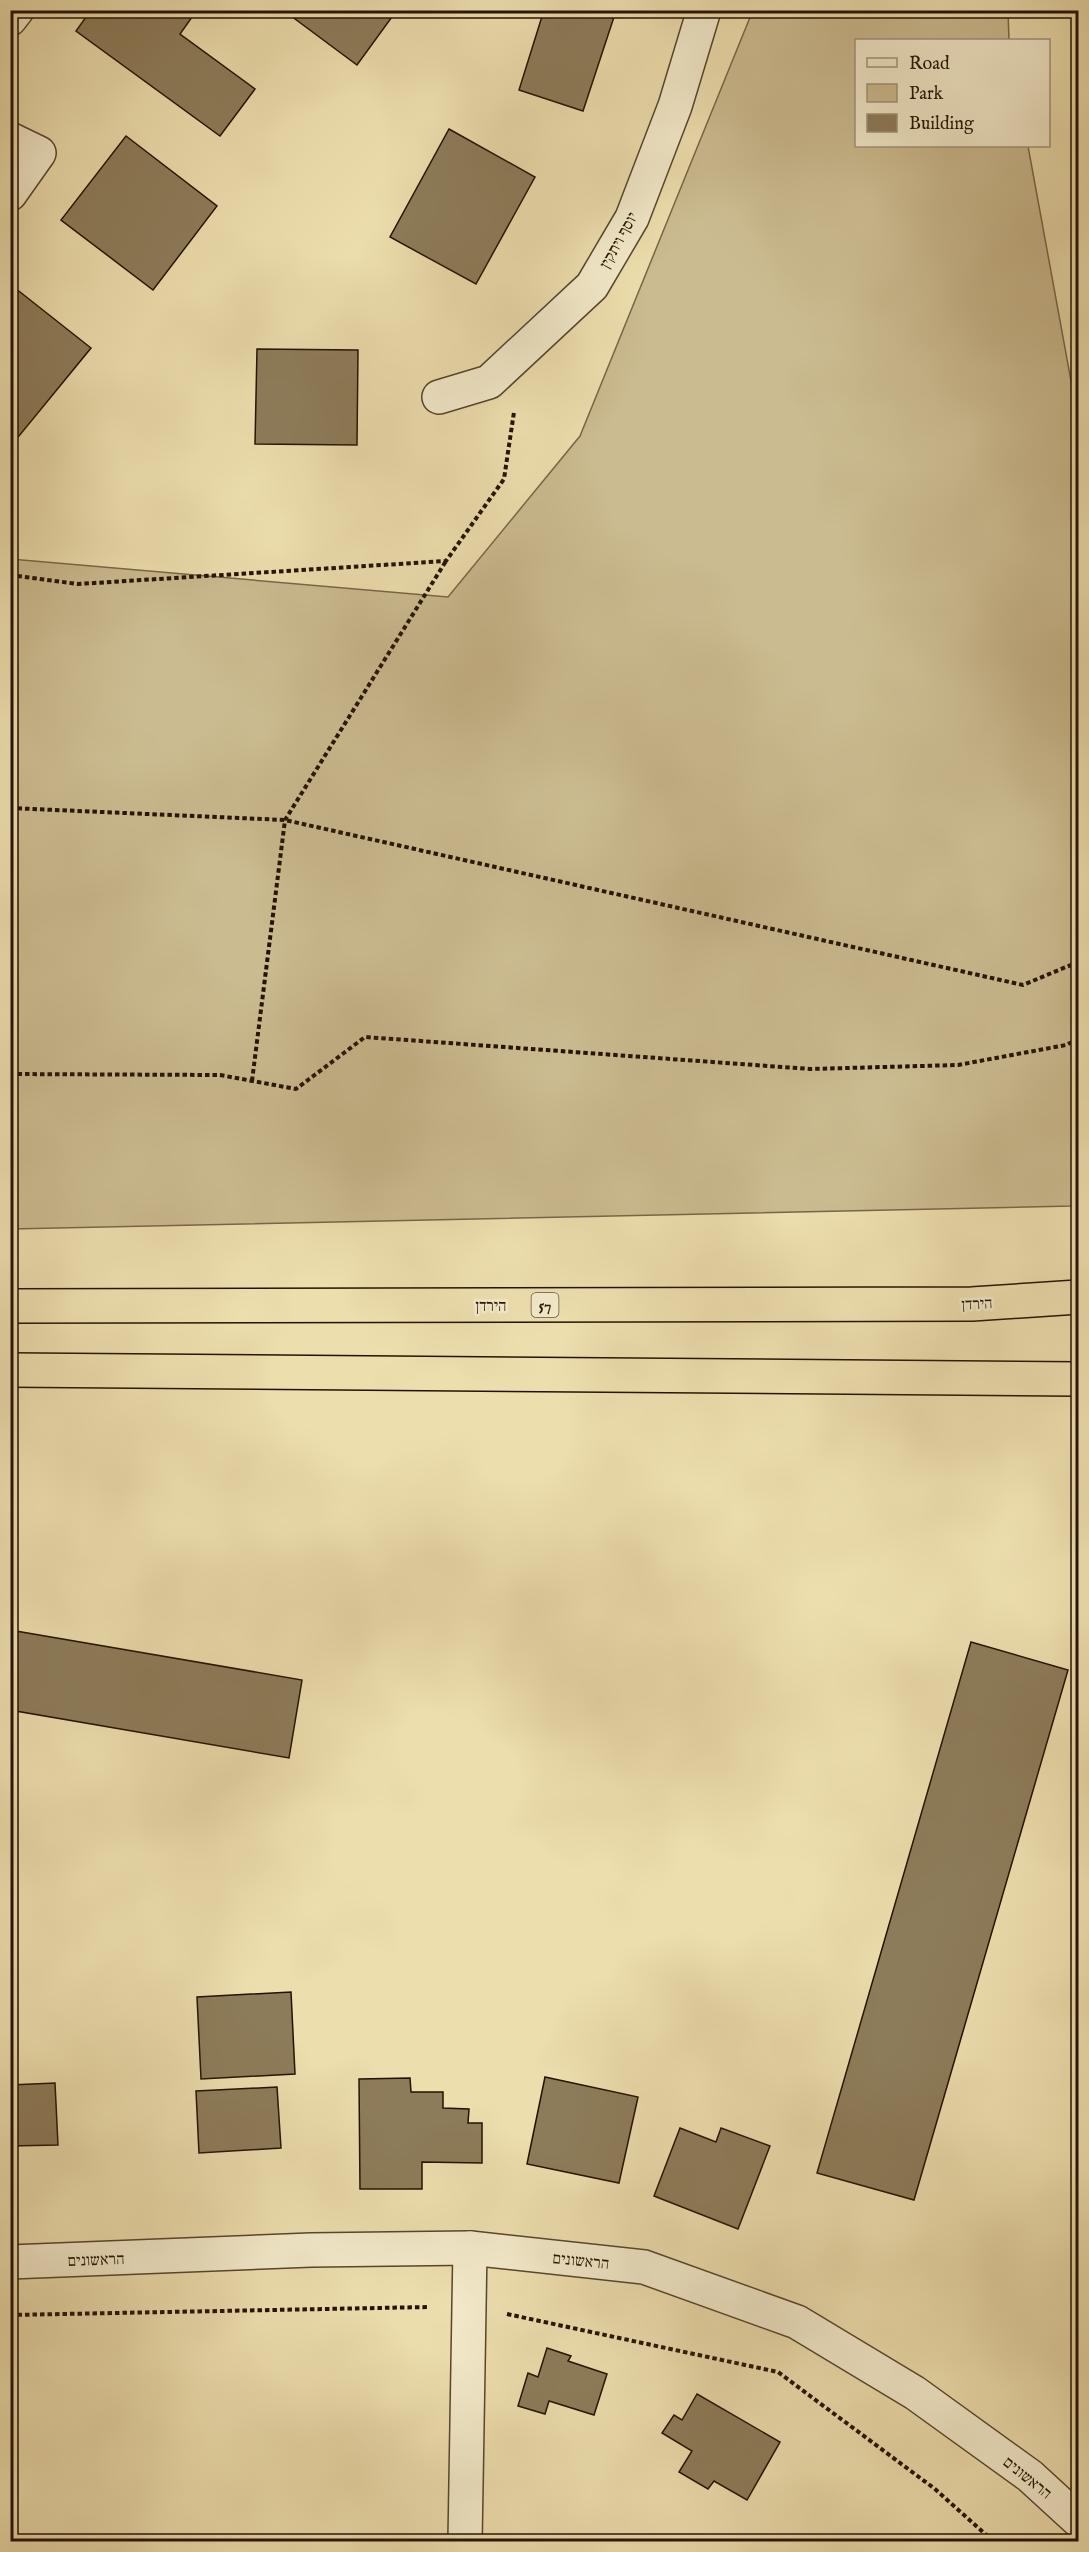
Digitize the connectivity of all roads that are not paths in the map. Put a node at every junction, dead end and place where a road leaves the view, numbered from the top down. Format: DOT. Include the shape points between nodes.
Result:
graph roads {
  1 [pos="17,10"];
  2 [pos="704,10"];
  3 [pos="10,19"];
  4 [pos="10,139"];
  5 [pos="10,194"];
  6 [pos="439,398"];
  7 [pos="1078,1287"];
  8 [pos="1078,1297"];
  9 [pos="1046,1299"];
  10 [pos="10,1306"];
  11 [pos="10,1370"];
  12 [pos="1078,1379"];
  13 [pos="470,2248"];
  14 [pos="10,2262"];
  15 [pos="1078,2520"];
  16 [pos="465,2541"];
  1 -- 3 [label="street"];
  2 -- 6 [label="street, יוסף ויתקין" via="675,106 632,218 592,286 489,382"];
  4 -- 5 [label="street" via="39,153"];
  7 -- 9 [label="highway"];
  8 -- 9 [label="highway, הירדן / 57"];
  9 -- 10 [label="highway, הירדן / 57" via="972,1304"];
  11 -- 12 [label="highway"];
  13 -- 14 [label="street, הראשונים"];
  13 -- 15 [label="street, הראשונים" via="644,2267 797,2322 915,2393 1030,2476"];
  13 -- 16 [label="street"];
}
